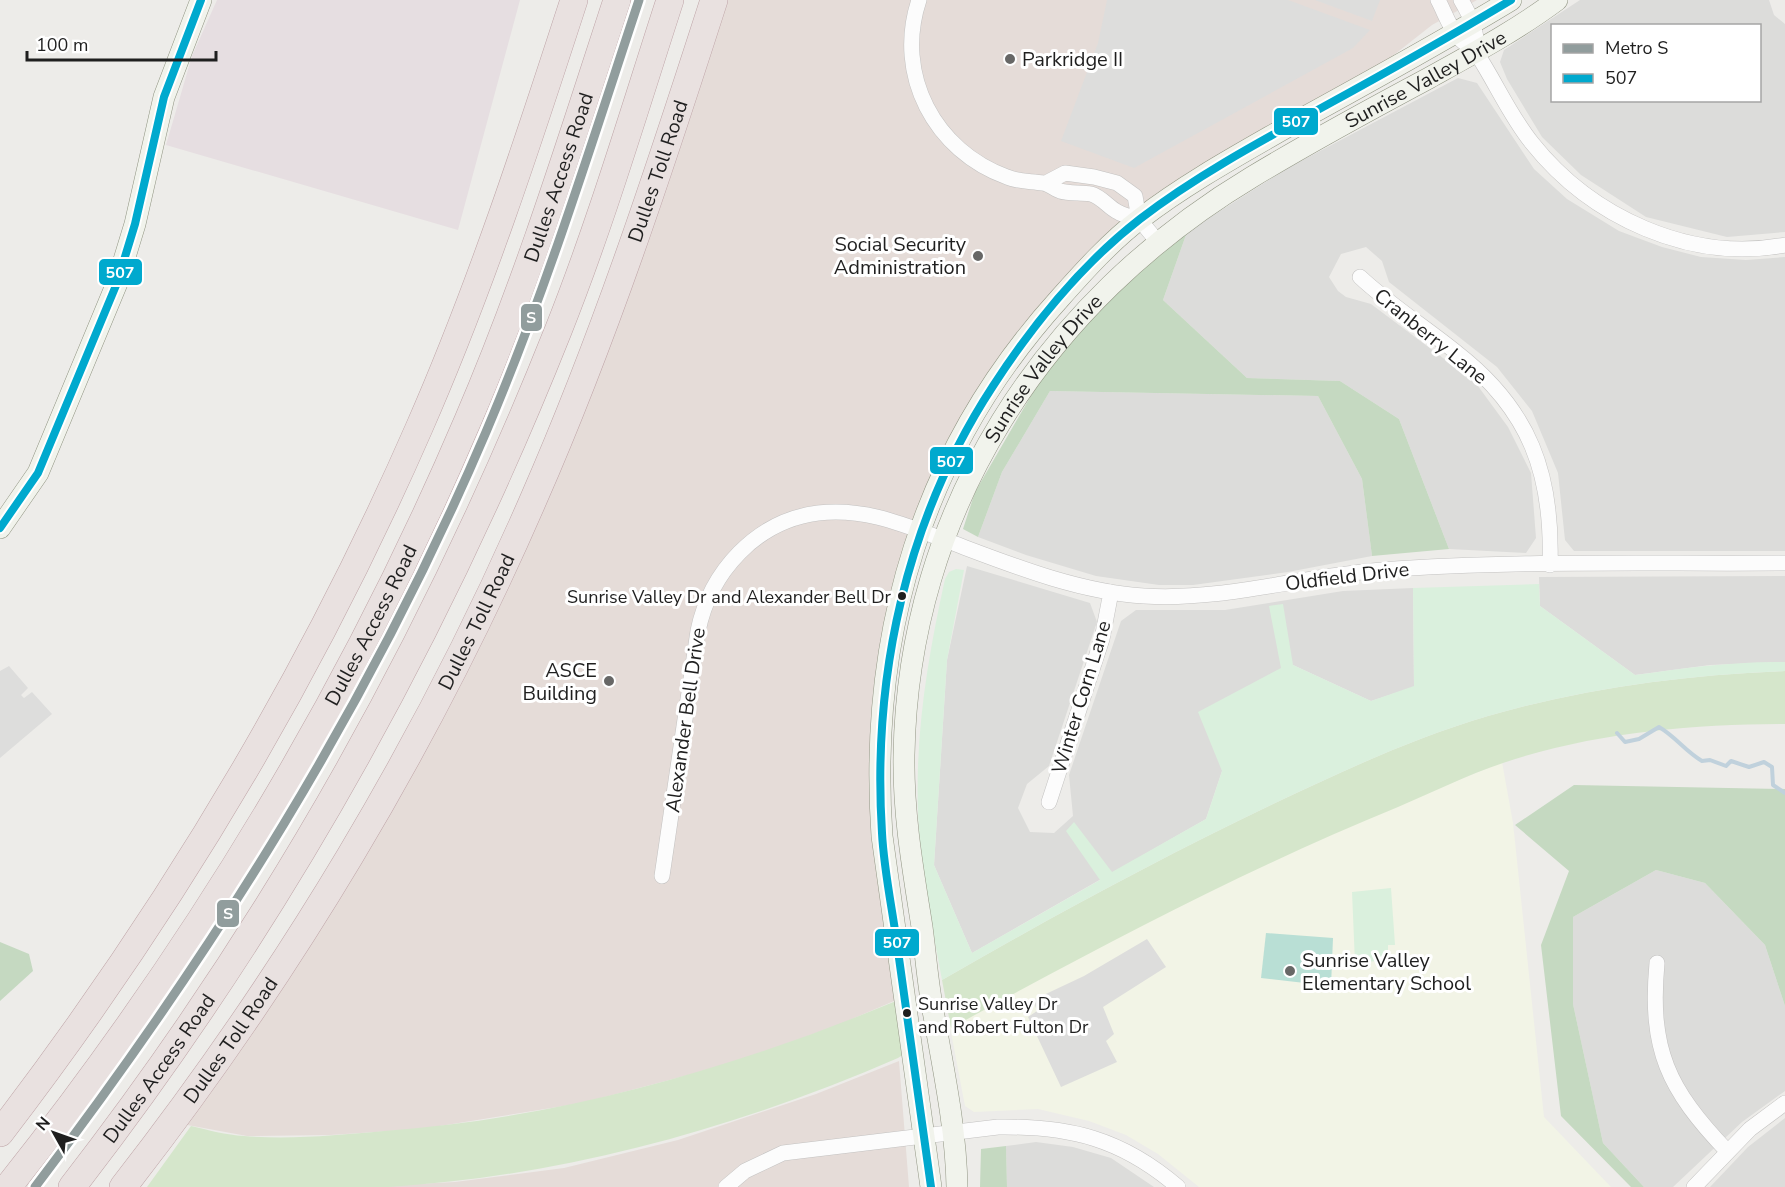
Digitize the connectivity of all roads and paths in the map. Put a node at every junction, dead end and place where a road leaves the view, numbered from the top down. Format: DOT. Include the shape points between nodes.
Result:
graph roads {
  1 [pos="201,0"];
  2 [pos="574,0"];
  3 [pos="616,0"];
  4 [pos="670,0"];
  5 [pos="714,0"];
  6 [pos="919,0"];
  7 [pos="1438,0"];
  8 [pos="1461,0"];
  9 [pos="1511,0"];
  10 [pos="1557,0"];
  11 [pos="1473,22"];
  12 [pos="1455,34"];
  13 [pos="1476,52"];
  14 [pos="1046,183"];
  15 [pos="1140,219"];
  16 [pos="1157,241"];
  17 [pos="1785,245"];
  18 [pos="1360,277"];
  19 [pos="0,528"];
  20 [pos="920,531"];
  21 [pos="944,540"];
  22 [pos="1785,563"];
  23 [pos="1550,565"];
  24 [pos="1111,592"];
  25 [pos="1049,801"];
  26 [pos="662,876"];
  27 [pos="1657,963"];
  28 [pos="1785,1103"];
  29 [pos="0,1132"];
  30 [pos="954,1132"];
  31 [pos="926,1135"];
  32 [pos="1727,1151"];
  33 [pos="8,1187"];
  34 [pos="72,1187"];
  35 [pos="123,1187"];
  36 [pos="726,1187"];
  37 [pos="931,1187"];
  38 [pos="957,1187"];
  39 [pos="1178,1187"];
  40 [pos="1694,1187"];
  1 -- 19 [label="main road" via="164,97 117,283 38,473"];
  2 -- 29 [label="highway" via="485,263 419,427 349,577 264,736 182,875 80,1026"];
  3 -- 33 [label="highway, Dulles Access Road" via="539,236 468,421 415,539 327,710 246,850 144,1004"];
  4 -- 34 [label="highway, Dulles Access Road" via="559,328 451,577 388,702 311,839 217,987"];
  5 -- 35 [label="highway, Dulles Toll Road" via="597,345 505,561 357,844 257,1002"];
  6 -- 14 [label="street" via="912,43 916,75 923,101 942,134 986,169 1010,178"];
  7 -- 12 [label="street"];
  8 -- 11 [label="street"];
  9 -- 11 [label="main road, Sunrise Valley Drive"];
  10 -- 13 [label="main road, Sunrise Valley Drive"];
  11 -- 12 [label="main road, Sunrise Valley Drive"];
  11 -- 13 [label="street"];
  12 -- 13 [label="street"];
  12 -- 15 [label="main road, Sunrise Valley Drive" via="1246,151"];
  13 -- 16 [label="main road, Sunrise Valley Drive" via="1254,176"];
  13 -- 17 [label="street" via="1531,142 1551,166 1593,201 1643,228 1697,244 1758,248"];
  14 -- 15 [label="street" via="1059,191 1093,194 1117,212"];
  14 -- 15 [label="street" via="1065,173 1117,183 1134,196"];
  15 -- 16 [label="street"];
  15 -- 20 [label="main road, Sunrise Valley Drive" via="1054,304 994,381 961,436"];
  16 -- 21 [label="main road, Sunrise Valley Drive" via="1096,299 1034,370 976,464"];
  18 -- 23 [label="street, Cranberry Lane" via="1459,354 1506,401 1532,446 1544,480 1549,506"];
  20 -- 21 [label="street, Oldfield Drive"];
  20 -- 26 [label="street, Alexander Bell Drive" via="858,512 816,513 760,534 717,580 701,616"];
  20 -- 31 [label="main road, Sunrise Valley Drive" via="905,575 887,658 878,778 887,878"];
  21 -- 24 [label="street, Oldfield Drive" via="1046,576"];
  21 -- 30 [label="main road, Sunrise Valley Drive" via="918,638 904,756 910,854"];
  22 -- 23 [label="street, Oldfield Drive"];
  23 -- 24 [label="street, Oldfield Drive" via="1381,570 1212,595 1177,597"];
  24 -- 25 [label="street, Winter Corn Lane" via="1102,639"];
  27 -- 32 [label="street" via="1654,1015 1667,1070 1693,1115"];
  28 -- 32 [label="street"];
  30 -- 31 [label="street"];
  30 -- 38 [label="main road, Sunrise Valley Drive"];
  30 -- 39 [label="street" via="1025,1127 1089,1136 1131,1152"];
  31 -- 36 [label="street" via="783,1153 745,1171"];
  31 -- 37 [label="main road, Sunrise Valley Drive"];
  32 -- 40 [label="street"];
}
